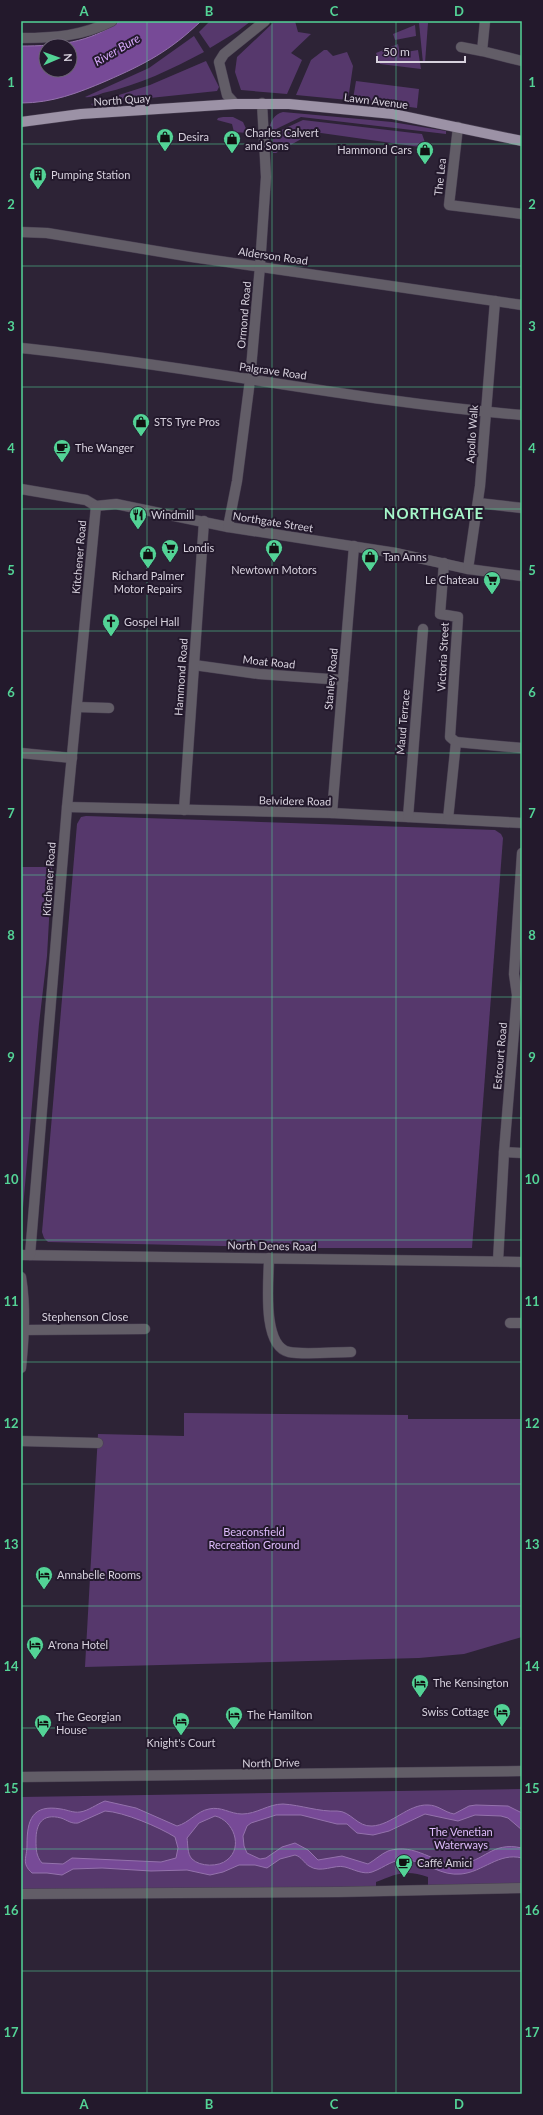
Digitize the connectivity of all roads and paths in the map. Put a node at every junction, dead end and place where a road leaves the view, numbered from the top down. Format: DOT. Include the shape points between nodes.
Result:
graph roads {
  1 [pos="112,21"];
  2 [pos="264,21"];
  3 [pos="485,21"];
  4 [pos="21,38"];
  5 [pos="461,47"];
  6 [pos="482,51"];
  7 [pos="522,61"];
  8 [pos="262,103"];
  9 [pos="235,104"];
  10 [pos="224,105"];
  11 [pos="21,122"];
  12 [pos="458,127"];
  13 [pos="522,141"];
  14 [pos="522,214"];
  15 [pos="21,232"];
  16 [pos="260,266"];
  17 [pos="495,301"];
  18 [pos="522,305"];
  19 [pos="21,348"];
  20 [pos="250,380"];
  21 [pos="486,412"];
  22 [pos="522,415"];
  23 [pos="21,489"];
  24 [pos="478,503"];
  25 [pos="96,506"];
  26 [pos="522,508"];
  27 [pos="204,521"];
  28 [pos="228,527"];
  29 [pos="354,546"];
  30 [pos="444,563"];
  31 [pos="468,569"];
  32 [pos="522,576"];
  33 [pos="423,629"];
  34 [pos="194,665"];
  35 [pos="343,680"];
  36 [pos="77,707"];
  37 [pos="109,708"];
  38 [pos="456,742"];
  39 [pos="522,748"];
  40 [pos="21,753"];
  41 [pos="72,758"];
  42 [pos="67,806"];
  43 [pos="184,810"];
  44 [pos="332,813"];
  45 [pos="408,817"];
  46 [pos="448,819"];
  47 [pos="522,823"];
  48 [pos="522,853"];
  49 [pos="520,996"];
  50 [pos="504,1152"];
  51 [pos="522,1154"];
  52 [pos="26,1255"];
  53 [pos="269,1258"];
  54 [pos="498,1261"];
  55 [pos="522,1262"];
  56 [pos="21,1277"];
  57 [pos="510,1323"];
  58 [pos="522,1323"];
  59 [pos="145,1329"];
  60 [pos="25,1330"];
  61 [pos="351,1352"];
  62 [pos="21,1368"];
  63 [pos="21,1441"];
  64 [pos="98,1443"];
  65 [pos="522,1771"];
  66 [pos="21,1777"];
  67 [pos="522,1888"];
  68 [pos="21,1894"];
  1 -- 4 [label="street" via="72,36"];
  2 -- 9 [label="street" via="218,62 227,95"];
  3 -- 6 [label="street"];
  5 -- 6 [label="street"];
  6 -- 7 [label="street"];
  8 -- 9 [label="main road, Lawn Avenue"];
  8 -- 12 [label="main road, Lawn Avenue" via="394,114"];
  8 -- 16 [label="street, Ormond Road" via="266,177"];
  9 -- 10 [label="main road, Lawn Avenue"];
  10 -- 11 [label="main road, North Quay" via="81,114"];
  12 -- 13 [label="main road, Lawn Avenue"];
  12 -- 14 [label="street, The Lea" via="449,205"];
  15 -- 16 [label="street, Alderson Road" via="47,233"];
  16 -- 17 [label="street, Alderson Road"];
  16 -- 20 [label="street, Ormond Road"];
  17 -- 18 [label="street, Alderson Road"];
  17 -- 21 [label="street, Apollo Walk"];
  19 -- 20 [label="street, Palgrave Road"];
  20 -- 21 [label="street, Palgrave Road"];
  20 -- 28 [label="street, Ormond Road" via="237,481"];
  21 -- 22 [label="street, Palgrave Road"];
  21 -- 24 [label="street, Apollo Walk"];
  23 -- 25 [label="street, Northgate Street" via="86,500"];
  24 -- 26 [label="street"];
  24 -- 31 [label="street, Apollo Walk"];
  25 -- 27 [label="street, Northgate Street" via="116,504"];
  25 -- 36 [label="street, Kitchener Road"];
  27 -- 28 [label="street, Northgate Street"];
  27 -- 34 [label="street, Hammond Road"];
  28 -- 29 [label="street, Northgate Street"];
  29 -- 30 [label="street, Northgate Street"];
  29 -- 35 [label="street, Stanley Road"];
  30 -- 31 [label="street, Northgate Street"];
  30 -- 38 [label="street, Victoria Street" via="440,614 458,617 450,737"];
  31 -- 32 [label="street, Northgate Street"];
  33 -- 45 [label="street, Maud Terrace"];
  34 -- 35 [label="street, Moat Road" via="259,674"];
  34 -- 43 [label="street, Hammond Road"];
  35 -- 44 [label="street, Stanley Road"];
  36 -- 37 [label="street"];
  36 -- 41 [label="street, Kitchener Road"];
  38 -- 39 [label="street"];
  38 -- 46 [label="street"];
  40 -- 41 [label="street"];
  41 -- 42 [label="street, Kitchener Road"];
  42 -- 43 [label="street, Belvidere Road"];
  42 -- 52 [label="street, Kitchener Road"];
  43 -- 44 [label="street, Belvidere Road"];
  44 -- 45 [label="street, Belvidere Road"];
  45 -- 46 [label="street, Belvidere Road"];
  46 -- 47 [label="street, Belvidere Road"];
  48 -- 49 [label="street, Estcourt Road" via="514,974"];
  49 -- 50 [label="street, Estcourt Road"];
  50 -- 51 [label="street"];
  50 -- 54 [label="street, Estcourt Road"];
  52 -- 53 [label="street, North Denes Road"];
  53 -- 54 [label="street, North Denes Road"];
  53 -- 61 [label="street" via="270,1327 277,1344 288,1352"];
  54 -- 55 [label="street, North Denes Road"];
  56 -- 60 [label="street"];
  57 -- 58 [label="street"];
  59 -- 60 [label="street, Stephenson Close"];
  60 -- 62 [label="street"];
  63 -- 64 [label="street"];
  65 -- 66 [label="street, North Drive"];
  67 -- 68 [label="street"];
}
